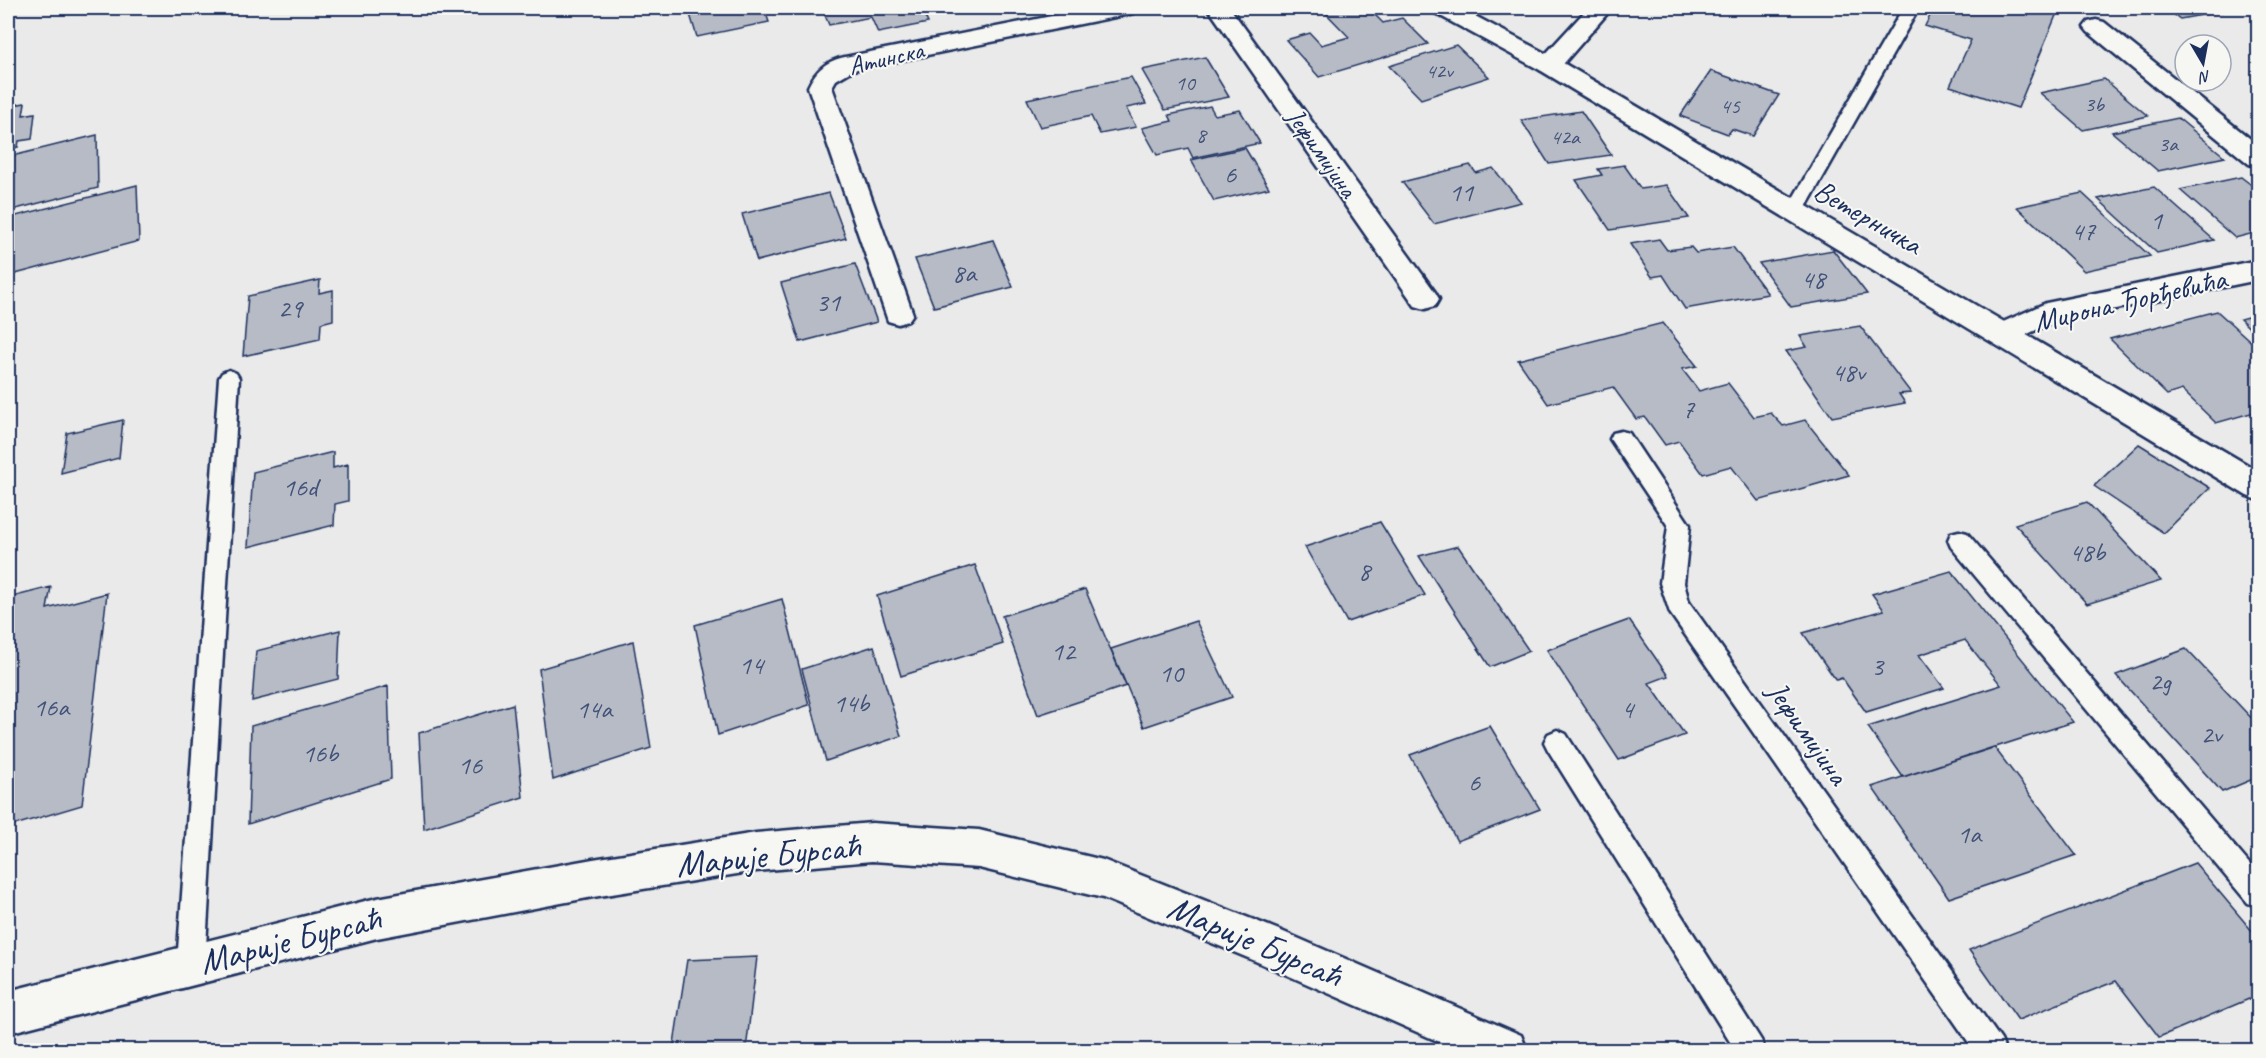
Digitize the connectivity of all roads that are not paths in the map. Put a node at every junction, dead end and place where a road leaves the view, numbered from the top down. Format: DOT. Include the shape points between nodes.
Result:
graph roads {
  1 [pos="1125,8"];
  2 [pos="1219,8"];
  3 [pos="1443,8"];
  4 [pos="1600,8"];
  5 [pos="1911,8"];
  6 [pos="2096,27"];
  7 [pos="1549,65"];
  8 [pos="2259,158"];
  9 [pos="1794,212"];
  10 [pos="2259,270"];
  11 [pos="1425,299"];
  12 [pos="898,314"];
  13 [pos="2004,334"];
  14 [pos="229,378"];
  15 [pos="1621,439"];
  16 [pos="2259,487"];
  17 [pos="1959,540"];
  18 [pos="1557,742"];
  19 [pos="2259,894"];
  20 [pos="191,964"];
  21 [pos="8,1012"];
  22 [pos="1506,1050"];
  23 [pos="1751,1050"];
  24 [pos="1991,1050"];
  1 -- 12 [label="street, Атинска" via="845,64 826,75 820,87"];
  2 -- 11 [label="street, Јефимијина"];
  3 -- 7 [label="street, Ветерничка"];
  4 -- 7 [label="street"];
  5 -- 9 [label="lane"];
  6 -- 8 [label="street"];
  7 -- 9 [label="street, Ветерничка"];
  9 -- 13 [label="street, Ветерничка"];
  10 -- 13 [label="street, Мирона Ђорђевића" via="2046,313"];
  13 -- 16 [label="street, Ветерничка"];
  14 -- 20 [label="lane"];
  15 -- 24 [label="lane, Јефимијина" via="1679,525 1672,583 1678,606"];
  17 -- 19 [label="lane"];
  18 -- 23 [label="lane"];
  20 -- 21 [label="street, Марије Бурсаћ"];
  20 -- 22 [label="street, Марије Бурсаћ" via="377,918 593,878 756,852 872,842 979,849 1103,879 1276,949"];
}
